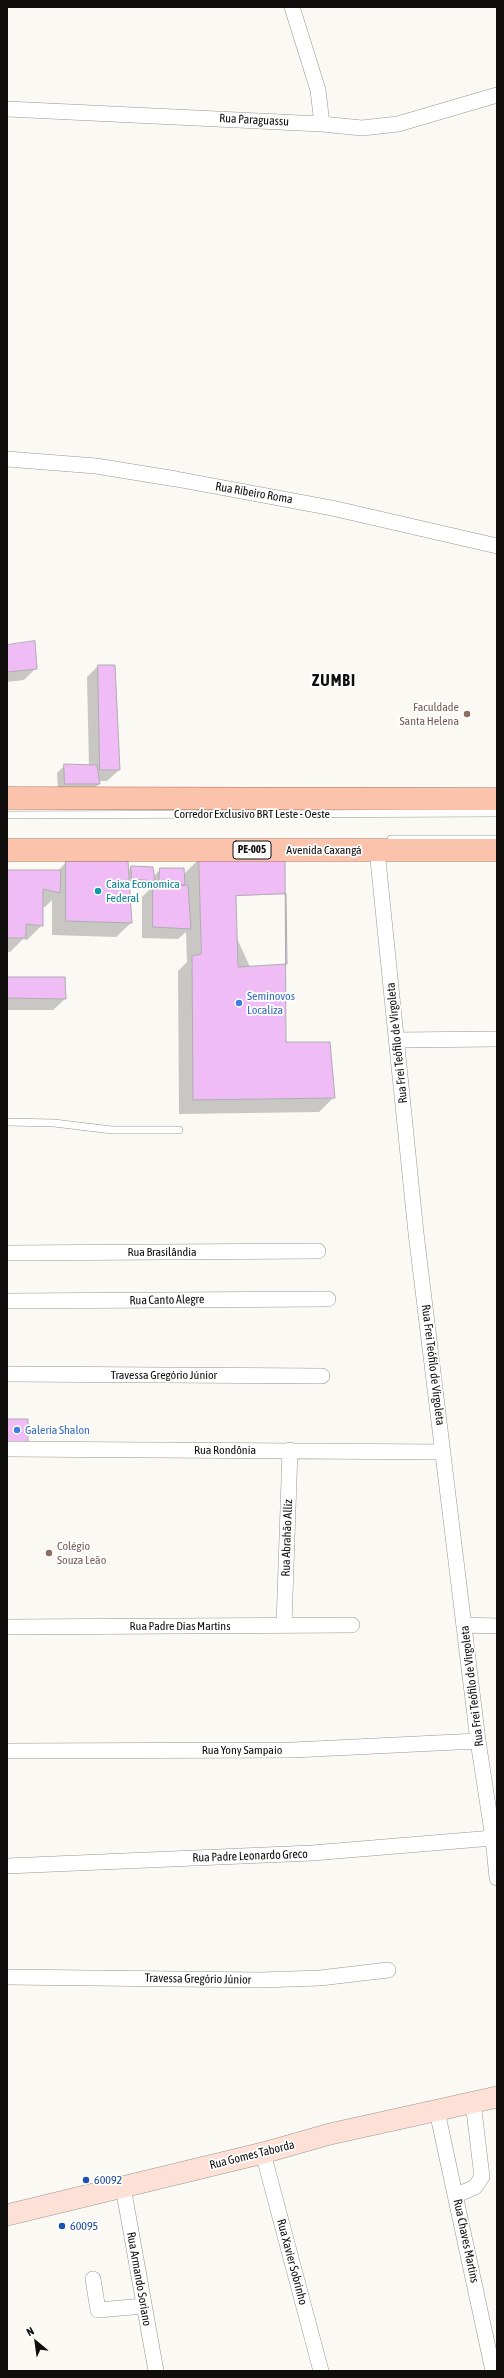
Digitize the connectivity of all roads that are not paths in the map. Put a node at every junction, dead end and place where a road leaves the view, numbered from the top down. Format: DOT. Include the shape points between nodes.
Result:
graph roads {
  1 [pos="292,7"];
  2 [pos="497,95"];
  3 [pos="7,109"];
  4 [pos="322,124"];
  5 [pos="7,459"];
  6 [pos="497,546"];
  7 [pos="7,798"];
  8 [pos="497,799"];
  9 [pos="497,813"];
  10 [pos="7,815"];
  11 [pos="497,839"];
  12 [pos="382,845"];
  13 [pos="7,850"];
  14 [pos="497,850"];
  15 [pos="397,1040"];
  16 [pos="497,1040"];
  17 [pos="7,1122"];
  18 [pos="179,1130"];
  19 [pos="318,1250"];
  20 [pos="7,1253"];
  21 [pos="328,1299"];
  22 [pos="7,1301"];
  23 [pos="7,1374"];
  24 [pos="322,1376"];
  25 [pos="7,1449"];
  26 [pos="290,1450"];
  27 [pos="443,1452"];
  28 [pos="284,1625"];
  29 [pos="465,1625"];
  30 [pos="352,1626"];
  31 [pos="497,1626"];
  32 [pos="7,1628"];
  33 [pos="478,1740"];
  34 [pos="7,1751"];
  35 [pos="493,1838"];
  36 [pos="496,1862"];
  37 [pos="7,1866"];
  38 [pos="497,1878"];
  39 [pos="388,1970"];
  40 [pos="7,1977"];
  41 [pos="497,2097"];
  42 [pos="473,2102"];
  43 [pos="437,2111"];
  44 [pos="263,2153"];
  45 [pos="123,2187"];
  46 [pos="457,2195"];
  47 [pos="7,2215"];
  48 [pos="93,2279"];
  49 [pos="144,2306"];
  50 [pos="156,2371"];
  51 [pos="321,2371"];
  52 [pos="493,2371"];
  1 -- 4 [label="street" via="318,90"];
  2 -- 4 [label="street, Rua Paraguassu" via="398,124 362,128"];
  3 -- 4 [label="street, Rua Paraguassu"];
  5 -- 6 [label="street, Rua Ribeiro Roma" via="96,466 176,479 339,509"];
  7 -- 8 [label="main road"];
  9 -- 10 [label="lane, Corredor Exclusivo BRT Leste - Oeste"];
  11 -- 12 [label="lane"];
  12 -- 13 [label="main road, Avenida Caxangá / PE-005"];
  12 -- 14 [label="main road, Avenida Caxangá / PE-005"];
  12 -- 15 [label="street, Rua Frei Teófilo de Virgoleta"];
  15 -- 16 [label="street"];
  15 -- 27 [label="street, Rua Frei Teófilo de Virgoleta" via="416,1233"];
  17 -- 18 [label="lane" via="54,1123 112,1130"];
  19 -- 20 [label="street, Rua Brasilândia"];
  21 -- 22 [label="street, Rua Canto Alegre"];
  23 -- 24 [label="street, Travessa Gregório Júnior"];
  25 -- 26 [label="street, Rua Rondônia"];
  26 -- 27 [label="street, Rua Rondônia"];
  26 -- 28 [label="street, Rua Abrahão Alliz"];
  27 -- 29 [label="street, Rua Frei Teófilo de Virgoleta"];
  28 -- 30 [label="street, Rua Padre Dias Martins"];
  28 -- 32 [label="street, Rua Padre Dias Martins"];
  29 -- 31 [label="street"];
  29 -- 33 [label="street, Rua Frei Teófilo de Virgoleta"];
  33 -- 34 [label="street, Rua Yony Sampaio" via="293,1750"];
  33 -- 35 [label="street, Rua Frei Teófilo de Virgoleta"];
  35 -- 36 [label="street, Rua Frei Teófilo de Virgoleta"];
  35 -- 37 [label="street, Rua Padre Leonardo Greco" via="312,1854"];
  36 -- 38 [label="street, Rua Frei Teófilo de Virgoleta"];
  39 -- 40 [label="street, Travessa Gregório Júnior" via="320,1978 261,1980"];
  41 -- 42 [label="main road, Rua Gomes Taborda"];
  42 -- 43 [label="main road, Rua Gomes Taborda"];
  42 -- 46 [label="street" via="482,2177 475,2187"];
  43 -- 44 [label="main road, Rua Gomes Taborda" via="330,2134"];
  43 -- 46 [label="street, Rua Chaves Martins"];
  44 -- 45 [label="main road, Rua Gomes Taborda"];
  44 -- 51 [label="street, Rua Xavier Sobrinho"];
  45 -- 47 [label="main road, Rua Gomes Taborda"];
  45 -- 49 [label="street, Rua Armando Soriano"];
  46 -- 52 [label="street, Rua Chaves Martins"];
  48 -- 49 [label="street" via="98,2310"];
  49 -- 50 [label="street, Rua Armando Soriano"];
}
